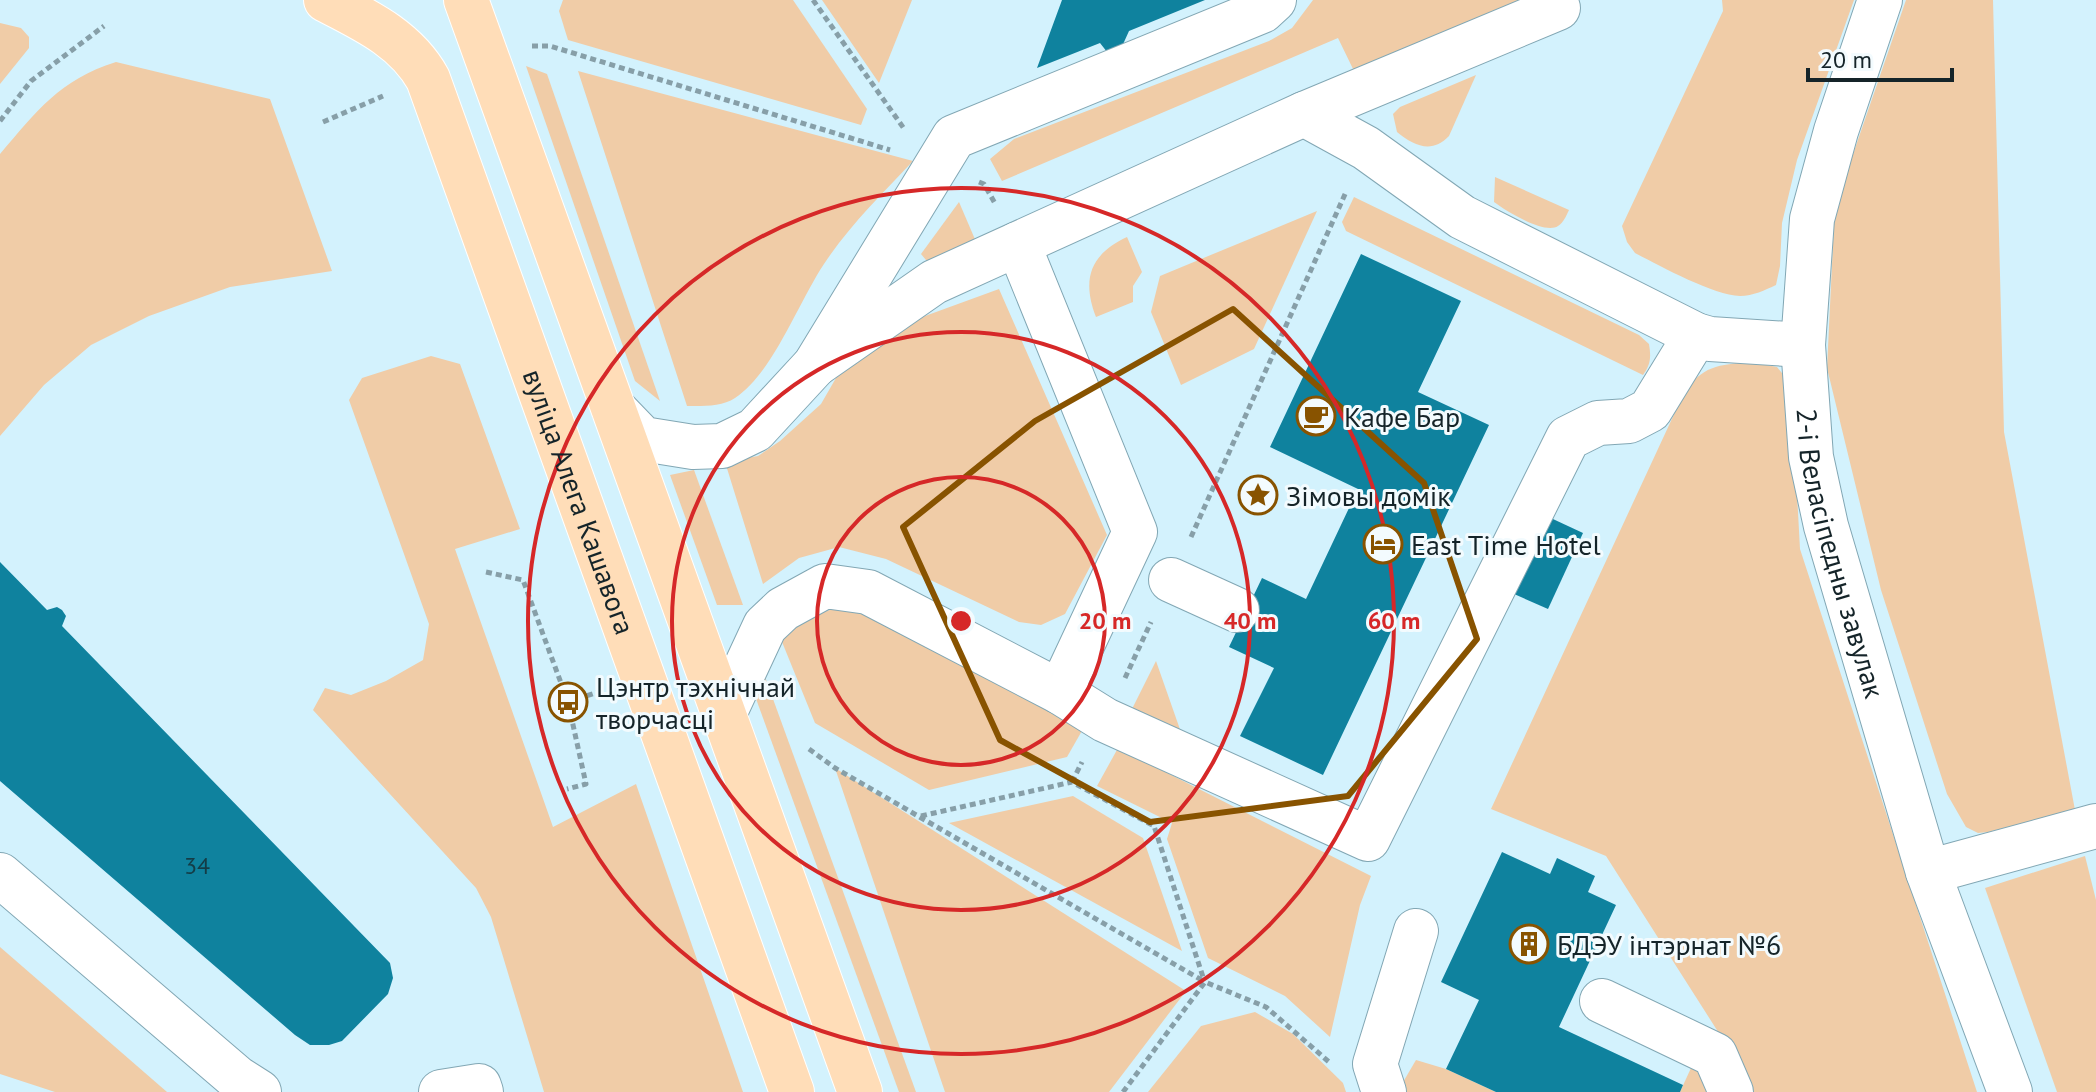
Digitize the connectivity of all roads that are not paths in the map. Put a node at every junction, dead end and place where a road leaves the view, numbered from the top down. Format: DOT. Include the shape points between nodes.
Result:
graph roads {
  1 [pos="326,0"];
  2 [pos="466,0"];
  3 [pos="1274,0"];
  4 [pos="1880,0"];
  5 [pos="1558,8"];
  6 [pos="1304,114"];
  7 [pos="1018,244"];
  8 [pos="1696,335"];
  9 [pos="1803,345"];
  10 [pos="815,365"];
  11 [pos="614,409"];
  12 [pos="1171,580"];
  13 [pos="1237,610"];
  14 [pos="1060,692"];
  15 [pos="724,714"];
  16 [pos="2096,826"];
  17 [pos="1928,872"];
  18 [pos="0,875"];
  19 [pos="1416,931"];
  20 [pos="1602,1001"];
  21 [pos="259,1092"];
  22 [pos="441,1092"];
  23 [pos="481,1092"];
  24 [pos="792,1092"];
  25 [pos="860,1092"];
  26 [pos="1384,1092"];
  27 [pos="1731,1092"];
  28 [pos="2010,1092"];
  1 -- 24 [label="main road, вуліца Алега Кашавога" via="376,26 407,50 428,79"];
  2 -- 11 [label="main road"];
  3 -- 10 [label="street" via="1262,11 954,137 932,164"];
  4 -- 9 [label="street, 2-і Веласіпедны завулак" via="1812,219"];
  5 -- 6 [label="street"];
  6 -- 7 [label="street"];
  6 -- 8 [label="street" via="1366,148 1462,217"];
  7 -- 10 [label="street" via="934,282"];
  7 -- 14 [label="street" via="1135,532"];
  8 -- 9 [label="street"];
  8 -- 14 [label="street" via="1650,410 1629,421 1598,423 1568,438 1368,839 1105,720"];
  9 -- 17 [label="street, 2-і Веласіпедны завулак" via="1811,457 1826,526"];
  10 -- 11 [label="street" via="755,430 722,446 643,439"];
  11 -- 15 [label="main road"];
  12 -- 13 [label="street"];
  14 -- 15 [label="street" via="868,592 825,586 783,609 765,626"];
  15 -- 25 [label="main road"];
  16 -- 17 [label="street"];
  17 -- 28 [label="street, 2-і Веласіпедны завулак"];
  18 -- 21 [label="street"];
  19 -- 26 [label="street" via="1375,1064"];
  20 -- 27 [label="street" via="1715,1055"];
  22 -- 23 [label="street" via="479,1086"];
}
